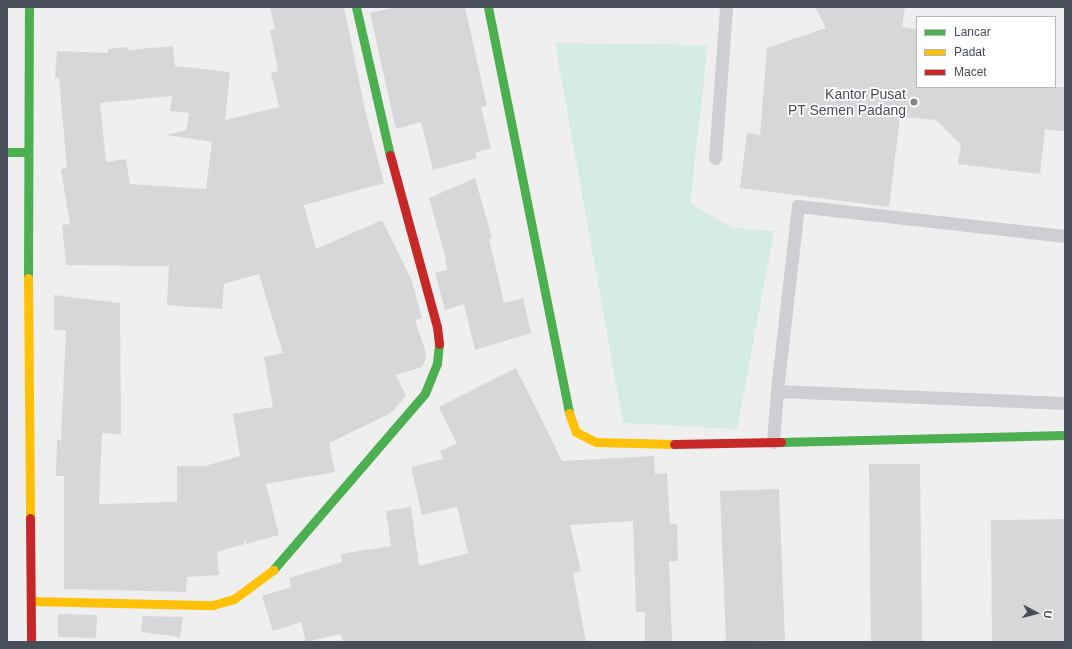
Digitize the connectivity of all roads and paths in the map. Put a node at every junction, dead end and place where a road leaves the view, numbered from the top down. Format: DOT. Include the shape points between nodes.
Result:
graph roads {
  1 [pos="29,7"];
  2 [pos="356,7"];
  3 [pos="488,7"];
  4 [pos="726,7"];
  5 [pos="7,152"];
  6 [pos="27,152"];
  7 [pos="715,158"];
  8 [pos="1065,236"];
  9 [pos="777,391"];
  10 [pos="1065,403"];
  11 [pos="1065,436"];
  12 [pos="773,442"];
  13 [pos="31,601"];
  14 [pos="31,642"];
  1 -- 6 [label="main road"];
  2 -- 13 [label="main road" via="377,107 437,326 440,347 433,379 425,393 269,574 234,599 213,605 194,606"];
  3 -- 12 [label="main road" via="570,420 576,432 596,442"];
  4 -- 7 [label="lane"];
  5 -- 6 [label="main road"];
  6 -- 13 [label="main road"];
  8 -- 9 [label="lane" via="798,206"];
  9 -- 10 [label="lane"];
  9 -- 12 [label="lane"];
  11 -- 12 [label="main road"];
  13 -- 14 [label="main road"];
}
